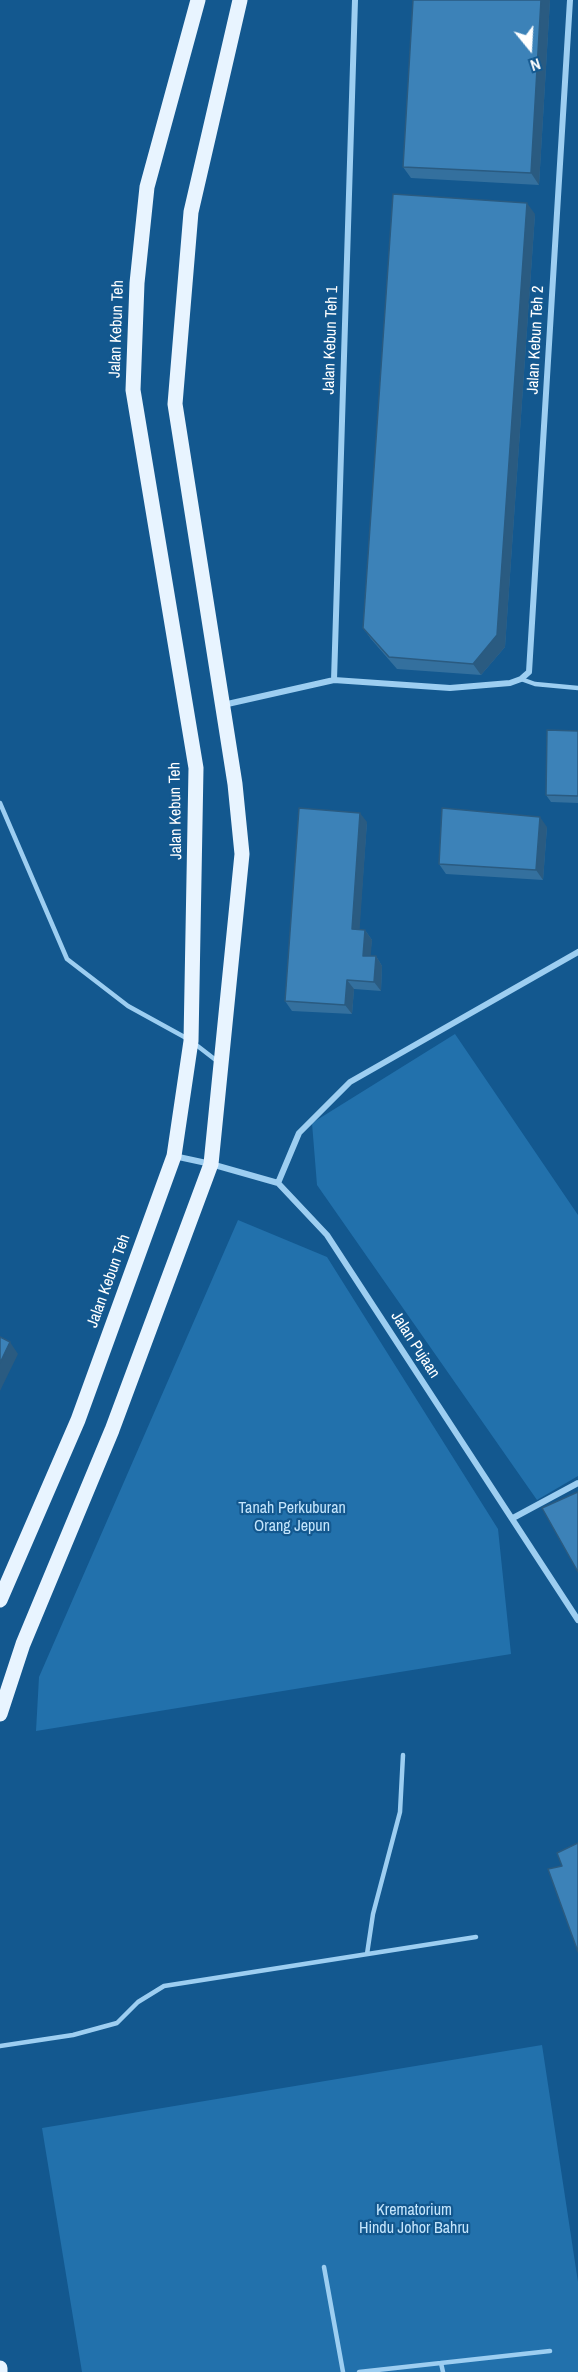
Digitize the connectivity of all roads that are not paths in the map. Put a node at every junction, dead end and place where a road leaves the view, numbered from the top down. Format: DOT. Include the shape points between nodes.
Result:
graph roads {
  1 [pos="198,0"];
  2 [pos="240,0"];
  3 [pos="355,0"];
  4 [pos="570,0"];
  5 [pos="521,679"];
  6 [pos="334,680"];
  7 [pos="578,688"];
  8 [pos="223,705"];
  9 [pos="0,803"];
  10 [pos="578,952"];
  11 [pos="191,1041"];
  12 [pos="221,1064"];
  13 [pos="174,1156"];
  14 [pos="211,1164"];
  15 [pos="278,1183"];
  16 [pos="578,1484"];
  17 [pos="513,1518"];
  18 [pos="0,1600"];
  19 [pos="578,1620"];
  20 [pos="0,1714"];
  21 [pos="403,1755"];
  22 [pos="476,1937"];
  23 [pos="367,1954"];
  24 [pos="0,2046"];
  25 [pos="324,2267"];
  26 [pos="550,2351"];
  27 [pos="441,2363"];
  28 [pos="343,2372"];
  29 [pos="358,2372"];
  30 [pos="443,2372"];
  1 -- 11 [label="main road, Jalan Kebun Teh" via="147,187 136,283 133,390 196,768"];
  2 -- 8 [label="main road" via="190,212 175,404"];
  3 -- 6 [label="street, Jalan Kebun Teh 1"];
  4 -- 5 [label="street, Jalan Kebun Teh 2" via="531,663 529,672"];
  5 -- 6 [label="street" via="450,688"];
  5 -- 7 [label="lane"];
  6 -- 8 [label="street"];
  8 -- 12 [label="main road" via="242,854"];
  9 -- 11 [label="lane" via="67,959 128,1006"];
  10 -- 15 [label="street" via="350,1082 300,1133"];
  11 -- 12 [label="lane"];
  11 -- 13 [label="main road, Jalan Kebun Teh"];
  12 -- 14 [label="main road"];
  13 -- 14 [label="street"];
  13 -- 18 [label="main road, Jalan Kebun Teh" via="78,1420"];
  14 -- 15 [label="street"];
  14 -- 20 [label="main road" via="112,1430 23,1644"];
  15 -- 17 [label="street, Jalan Pujaan" via="327,1235"];
  16 -- 17 [label="street"];
  17 -- 19 [label="street, Jalan Pujaan"];
  21 -- 23 [label="lane" via="400,1812 373,1914"];
  22 -- 23 [label="lane"];
  23 -- 24 [label="lane" via="164,1986 138,2002 117,2023 73,2035"];
  25 -- 28 [label="lane"];
  26 -- 27 [label="lane"];
  27 -- 29 [label="lane"];
  27 -- 30 [label="lane"];
}
